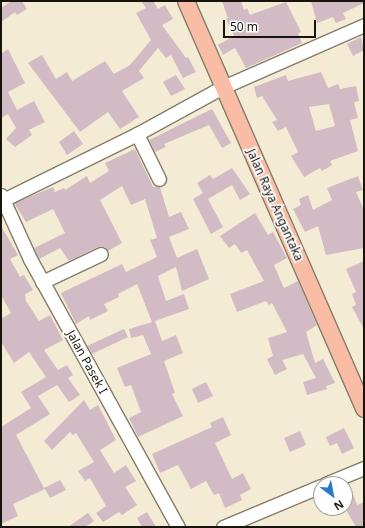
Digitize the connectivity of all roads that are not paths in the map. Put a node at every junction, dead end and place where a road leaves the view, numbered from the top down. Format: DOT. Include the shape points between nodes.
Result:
graph roads {
  1 [pos="186,1"];
  2 [pos="364,25"];
  3 [pos="223,87"];
  4 [pos="138,134"];
  5 [pos="159,178"];
  6 [pos="2,198"];
  7 [pos="101,254"];
  8 [pos="42,282"];
  9 [pos="360,391"];
  10 [pos="364,409"];
  11 [pos="364,468"];
  12 [pos="344,476"];
  13 [pos="313,489"];
  14 [pos="178,527"];
  15 [pos="223,527"];
  1 -- 3 [label="main road, Jalan Raya Angantaka"];
  2 -- 3 [label="street"];
  3 -- 4 [label="street"];
  3 -- 9 [label="main road, Jalan Raya Angantaka"];
  4 -- 5 [label="street"];
  4 -- 6 [label="street"];
  6 -- 8 [label="street, Jalan Pasek I"];
  7 -- 8 [label="street"];
  8 -- 14 [label="street, Jalan Pasek I"];
  9 -- 10 [label="main road, Jalan Raya Angantaka"];
  11 -- 12 [label="street"];
  13 -- 15 [label="street"];
}
